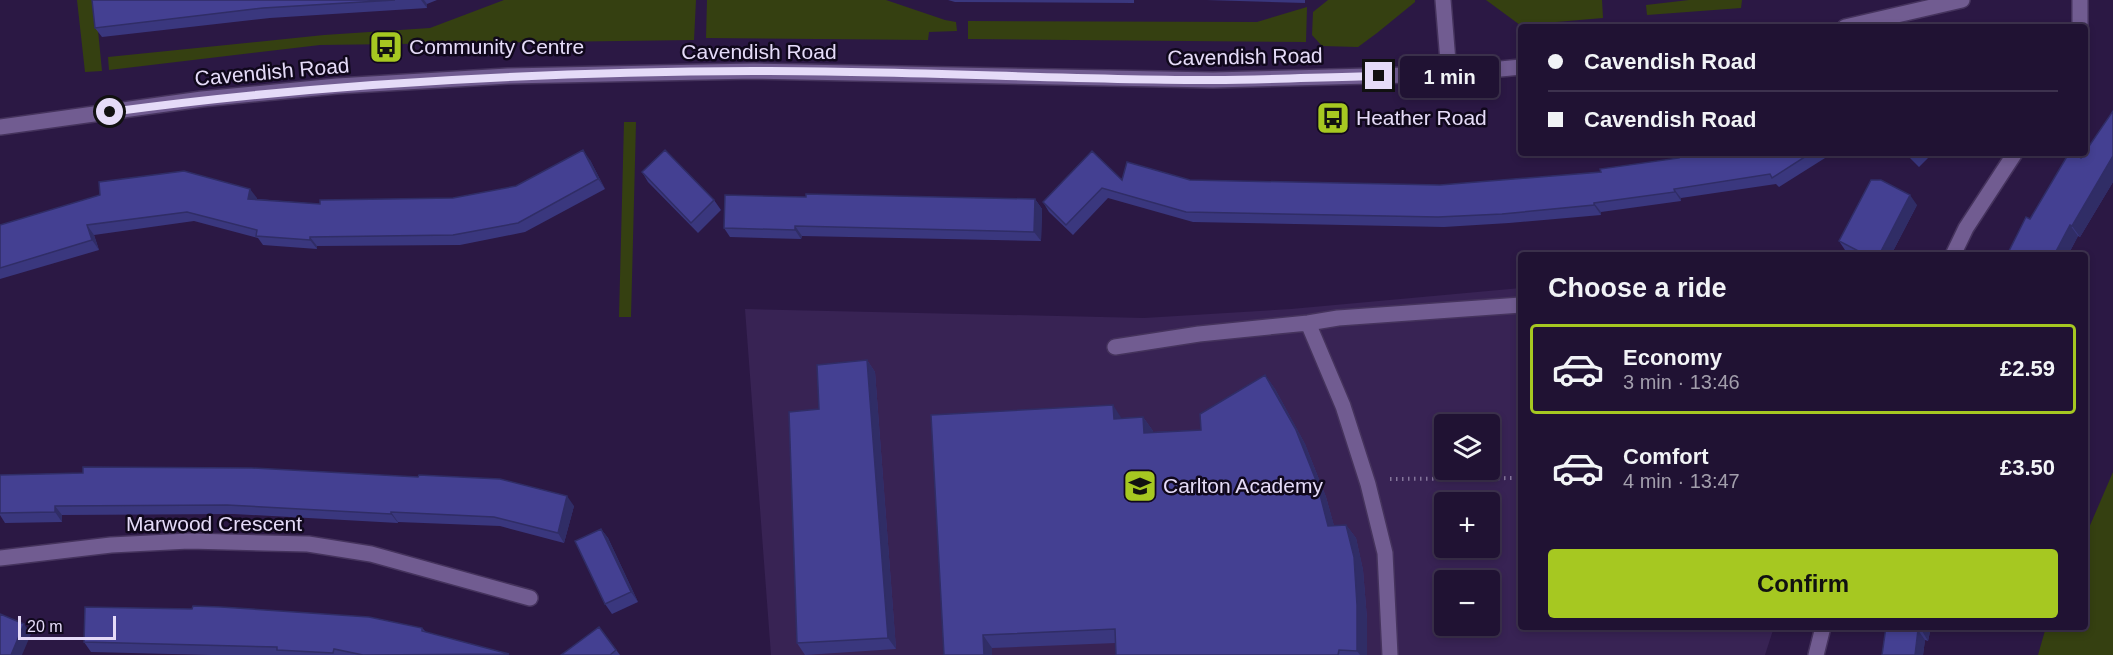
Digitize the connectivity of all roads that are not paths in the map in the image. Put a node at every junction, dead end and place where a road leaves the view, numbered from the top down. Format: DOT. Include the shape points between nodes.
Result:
graph roads {
  1 [pos="1443,0"];
  2 [pos="1962,0"];
  3 [pos="2080,0"];
  4 [pos="1858,24"];
  5 [pos="2080,24"];
  6 [pos="1518,67"];
  7 [pos="1449,74"];
  8 [pos="0,127"];
  9 [pos="2012,156"];
  10 [pos="1954,252"];
  11 [pos="1518,305"];
  12 [pos="1308,323"];
  13 [pos="1115,347"];
  14 [pos="0,558"];
  15 [pos="531,598"];
  16 [pos="1822,630"];
  17 [pos="1390,655"];
  18 [pos="1815,655"];
  1 -- 7 [label="street"];
  2 -- 4 [label="street"];
  3 -- 5 [label="street"];
  6 -- 7 [label="street, Cavendish Road"];
  7 -- 8 [label="street, Cavendish Road" via="1213,80 754,71 508,76 202,99"];
  9 -- 10 [label="street"];
  11 -- 12 [label="street"];
  12 -- 13 [label="street"];
  12 -- 17 [label="street" via="1343,406 1385,553"];
  14 -- 15 [label="street, Marwood Crescent" via="111,545 189,541 308,544 371,554"];
  16 -- 18 [label="street"];
}
